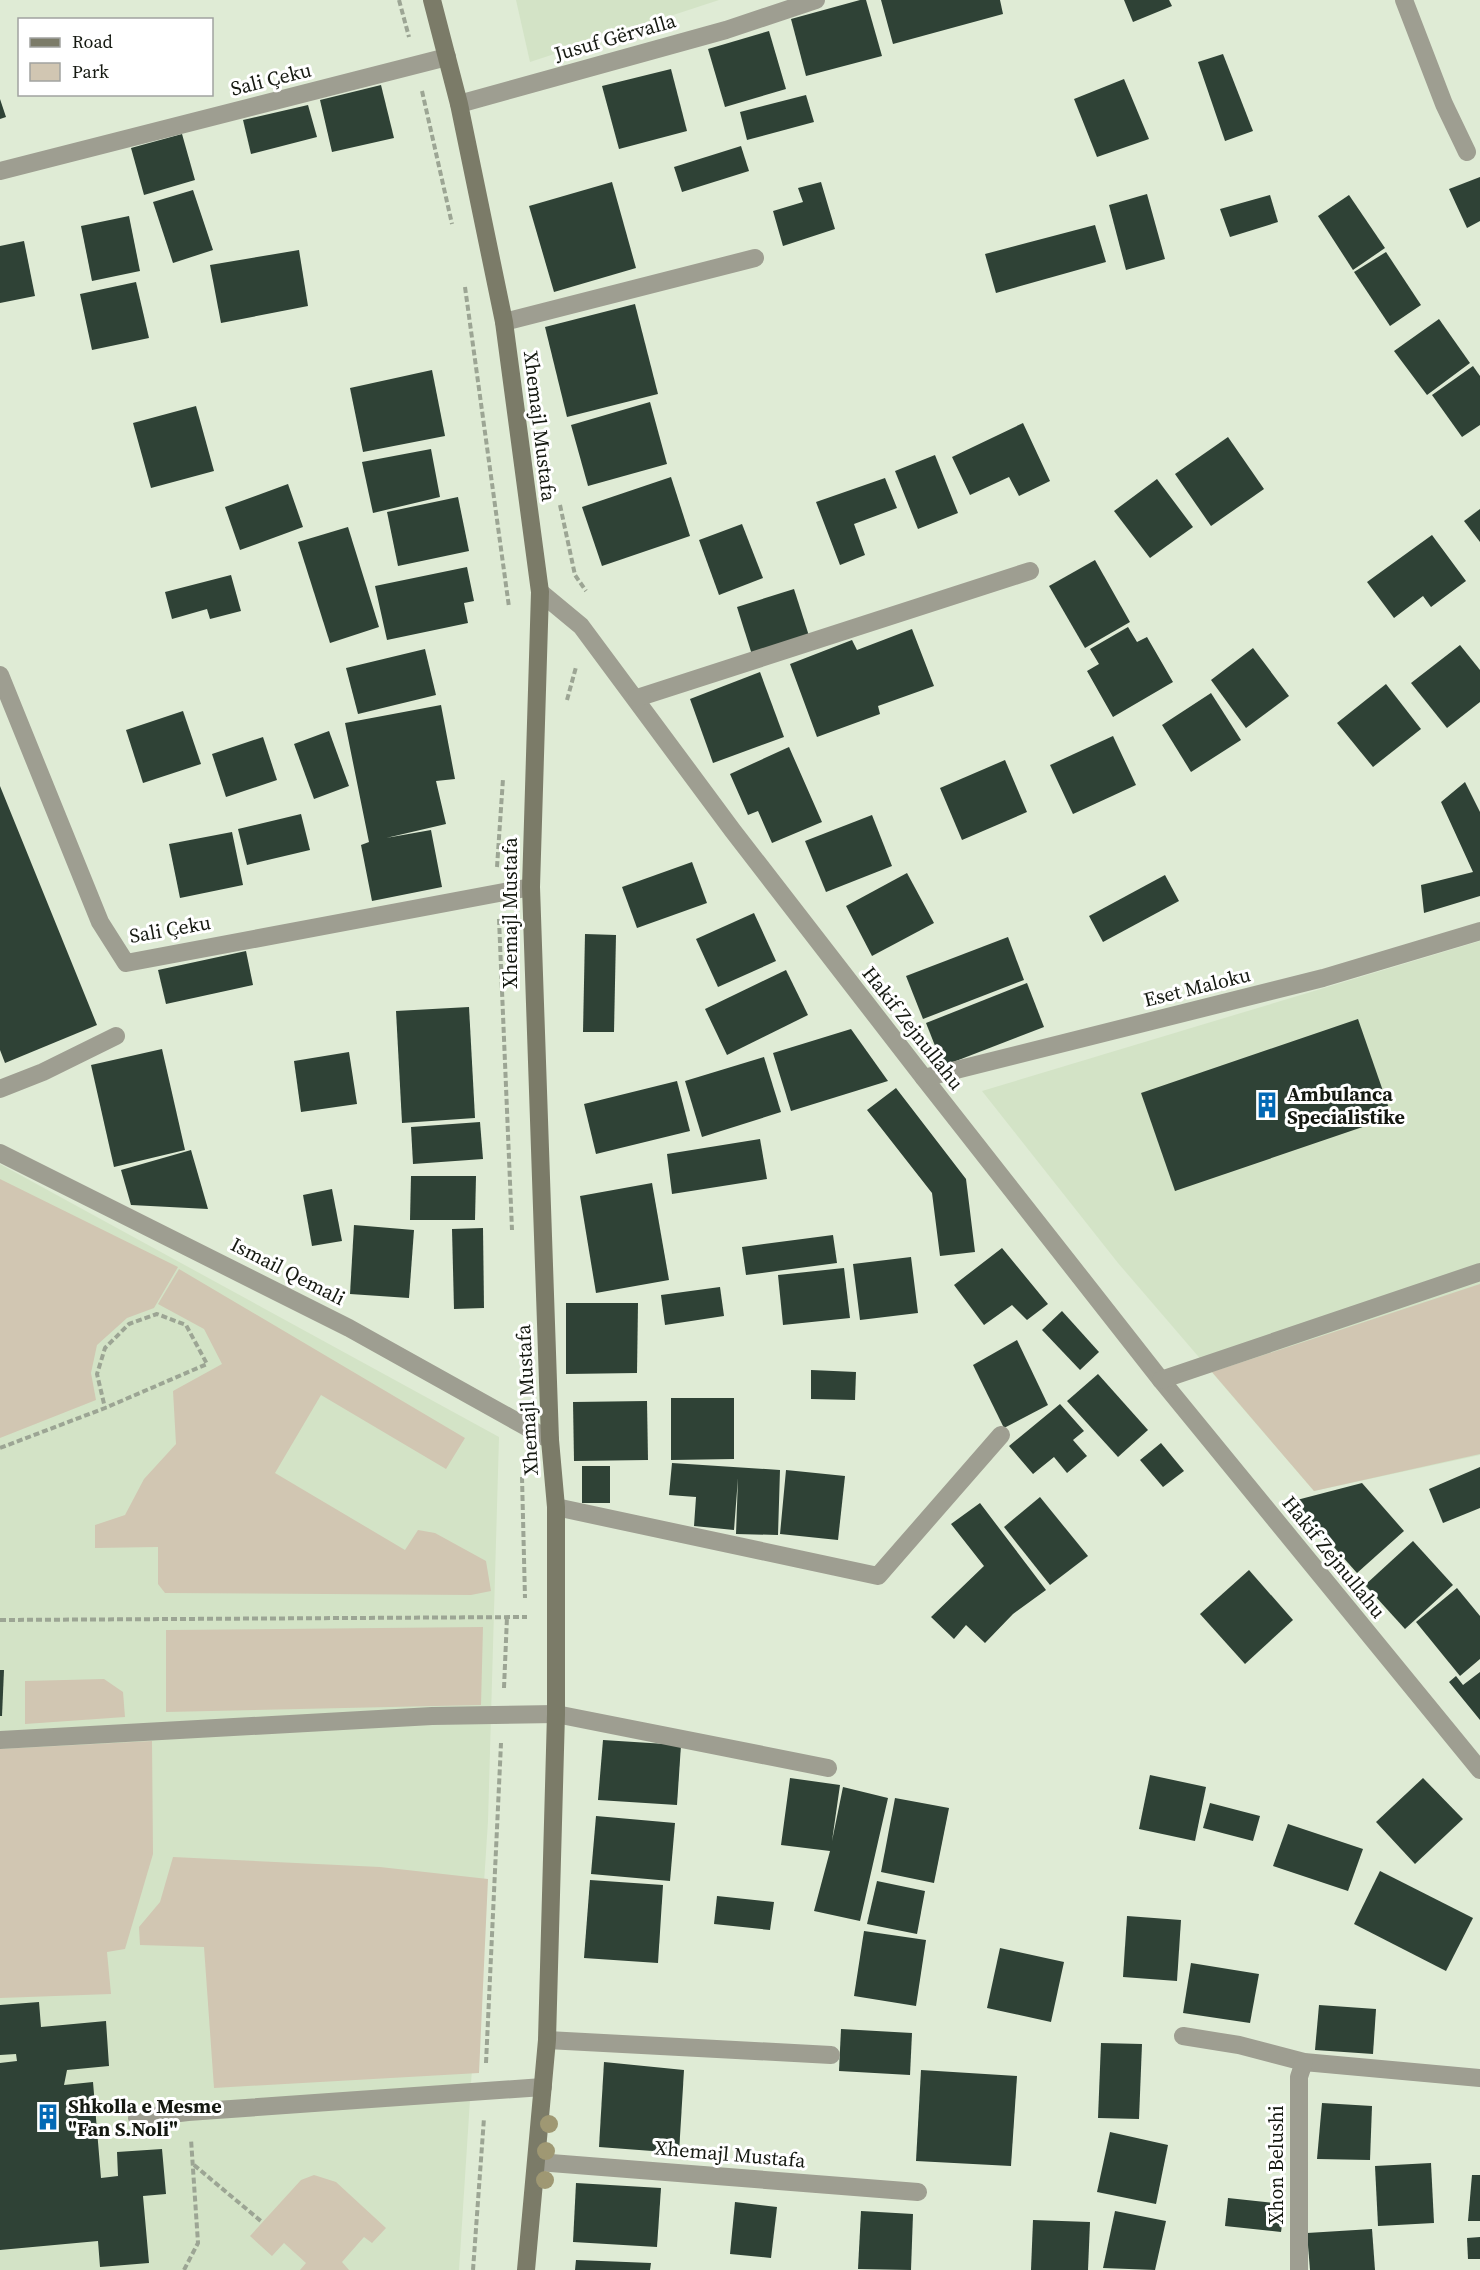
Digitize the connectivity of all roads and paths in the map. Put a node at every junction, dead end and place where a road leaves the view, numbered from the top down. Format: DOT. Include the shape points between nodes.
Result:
graph roads {
  1 [pos="399,0"];
  2 [pos="432,0"];
  3 [pos="816,0"];
  4 [pos="1404,0"];
  5 [pos="447,57"];
  6 [pos="416,66"];
  7 [pos="459,104"];
  8 [pos="1467,152"];
  9 [pos="0,171"];
  10 [pos="454,234"];
  11 [pos="755,258"];
  12 [pos="464,278"];
  13 [pos="504,322"];
  14 [pos="558,496"];
  15 [pos="1030,571"];
  16 [pos="540,592"];
  17 [pos="589,594"];
  18 [pos="510,617"];
  19 [pos="0,675"];
  20 [pos="637,698"];
  21 [pos="531,887"];
  22 [pos="1480,931"];
  23 [pos="116,1036"];
  24 [pos="924,1078"];
  25 [pos="0,1089"];
  26 [pos="0,1153"];
  27 [pos="1480,1272"];
  28 [pos="1161,1380"];
  29 [pos="105,1408"];
  30 [pos="1001,1435"];
  31 [pos="550,1440"];
  32 [pos="0,1448"];
  33 [pos="556,1507"];
  34 [pos="507,1617"];
  35 [pos="555,1617"];
  36 [pos="0,1620"];
  37 [pos="556,1714"];
  38 [pos="502,1715"];
  39 [pos="0,1740"];
  40 [pos="1478,1763"];
  41 [pos="828,1768"];
  42 [pos="1183,2036"];
  43 [pos="547,2040"];
  44 [pos="831,2055"];
  45 [pos="1304,2062"];
  46 [pos="1480,2078"];
  47 [pos="543,2087"];
  48 [pos="485,2091"];
  49 [pos="188,2112"];
  50 [pos="137,2118"];
  51 [pos="538,2162"];
  52 [pos="194,2164"];
  53 [pos="918,2192"];
  54 [pos="262,2222"];
  55 [pos="184,2270"];
  56 [pos="473,2270"];
  57 [pos="526,2270"];
  58 [pos="1299,2270"];
  1 -- 6 [label="path"];
  2 -- 5 [label="main road, Xhemajl Mustafa"];
  3 -- 7 [label="street, Jusuf Gërvalla" via="726,30"];
  4 -- 8 [label="street"];
  5 -- 6 [label="street, Sali Çeku"];
  5 -- 7 [label="main road, Xhemajl Mustafa"];
  6 -- 9 [label="street, Sali Çeku"];
  6 -- 10 [label="path"];
  7 -- 13 [label="main road, Xhemajl Mustafa"];
  11 -- 13 [label="street"];
  12 -- 18 [label="path"];
  13 -- 16 [label="main road, Xhemajl Mustafa"];
  14 -- 17 [label="path" via="575,575"];
  15 -- 20 [label="street"];
  16 -- 20 [label="street, Hakif Zejnullahu" via="581,626"];
  16 -- 21 [label="main road, Xhemajl Mustafa"];
  19 -- 21 [label="street, Sali Çeku" via="100,922 126,963"];
  20 -- 24 [label="street, Hakif Zejnullahu" via="732,831"];
  21 -- 31 [label="main road, Xhemajl Mustafa"];
  22 -- 24 [label="street, Eset Maloku" via="1323,978"];
  23 -- 25 [label="street"];
  24 -- 28 [label="street, Hakif Zejnullahu"];
  26 -- 31 [label="street, Ismail Qemali" via="350,1328"];
  27 -- 28 [label="street"];
  28 -- 40 [label="street, Hakif Zejnullahu"];
  29 -- 29 [label="path" via="207,1364 186,1325 157,1314 129,1324 105,1348 97,1374"];
  29 -- 32 [label="path"];
  30 -- 33 [label="street" via="878,1576"];
  31 -- 33 [label="main road, Xhemajl Mustafa"];
  33 -- 35 [label="main road, Xhemajl Mustafa"];
  34 -- 35 [label="path"];
  34 -- 36 [label="path"];
  34 -- 38 [label="path"];
  35 -- 37 [label="main road, Xhemajl Mustafa"];
  37 -- 38 [label="street"];
  37 -- 41 [label="street"];
  37 -- 43 [label="main road, Xhemajl Mustafa"];
  38 -- 39 [label="street"];
  38 -- 48 [label="path"];
  42 -- 45 [label="street"];
  43 -- 44 [label="street"];
  43 -- 47 [label="main road, Xhemajl Mustafa"];
  45 -- 46 [label="street"];
  45 -- 58 [label="street, Xhon Belushi" via="1299,2078"];
  47 -- 48 [label="street"];
  47 -- 51 [label="main road, Xhemajl Mustafa"];
  48 -- 49 [label="street"];
  48 -- 56 [label="path"];
  49 -- 50 [label="street"];
  49 -- 52 [label="path"];
  51 -- 53 [label="street, Xhemajl Mustafa"];
  51 -- 57 [label="main road, Xhemajl Mustafa"];
  52 -- 54 [label="path"];
  52 -- 55 [label="path" via="198,2243"];
}
